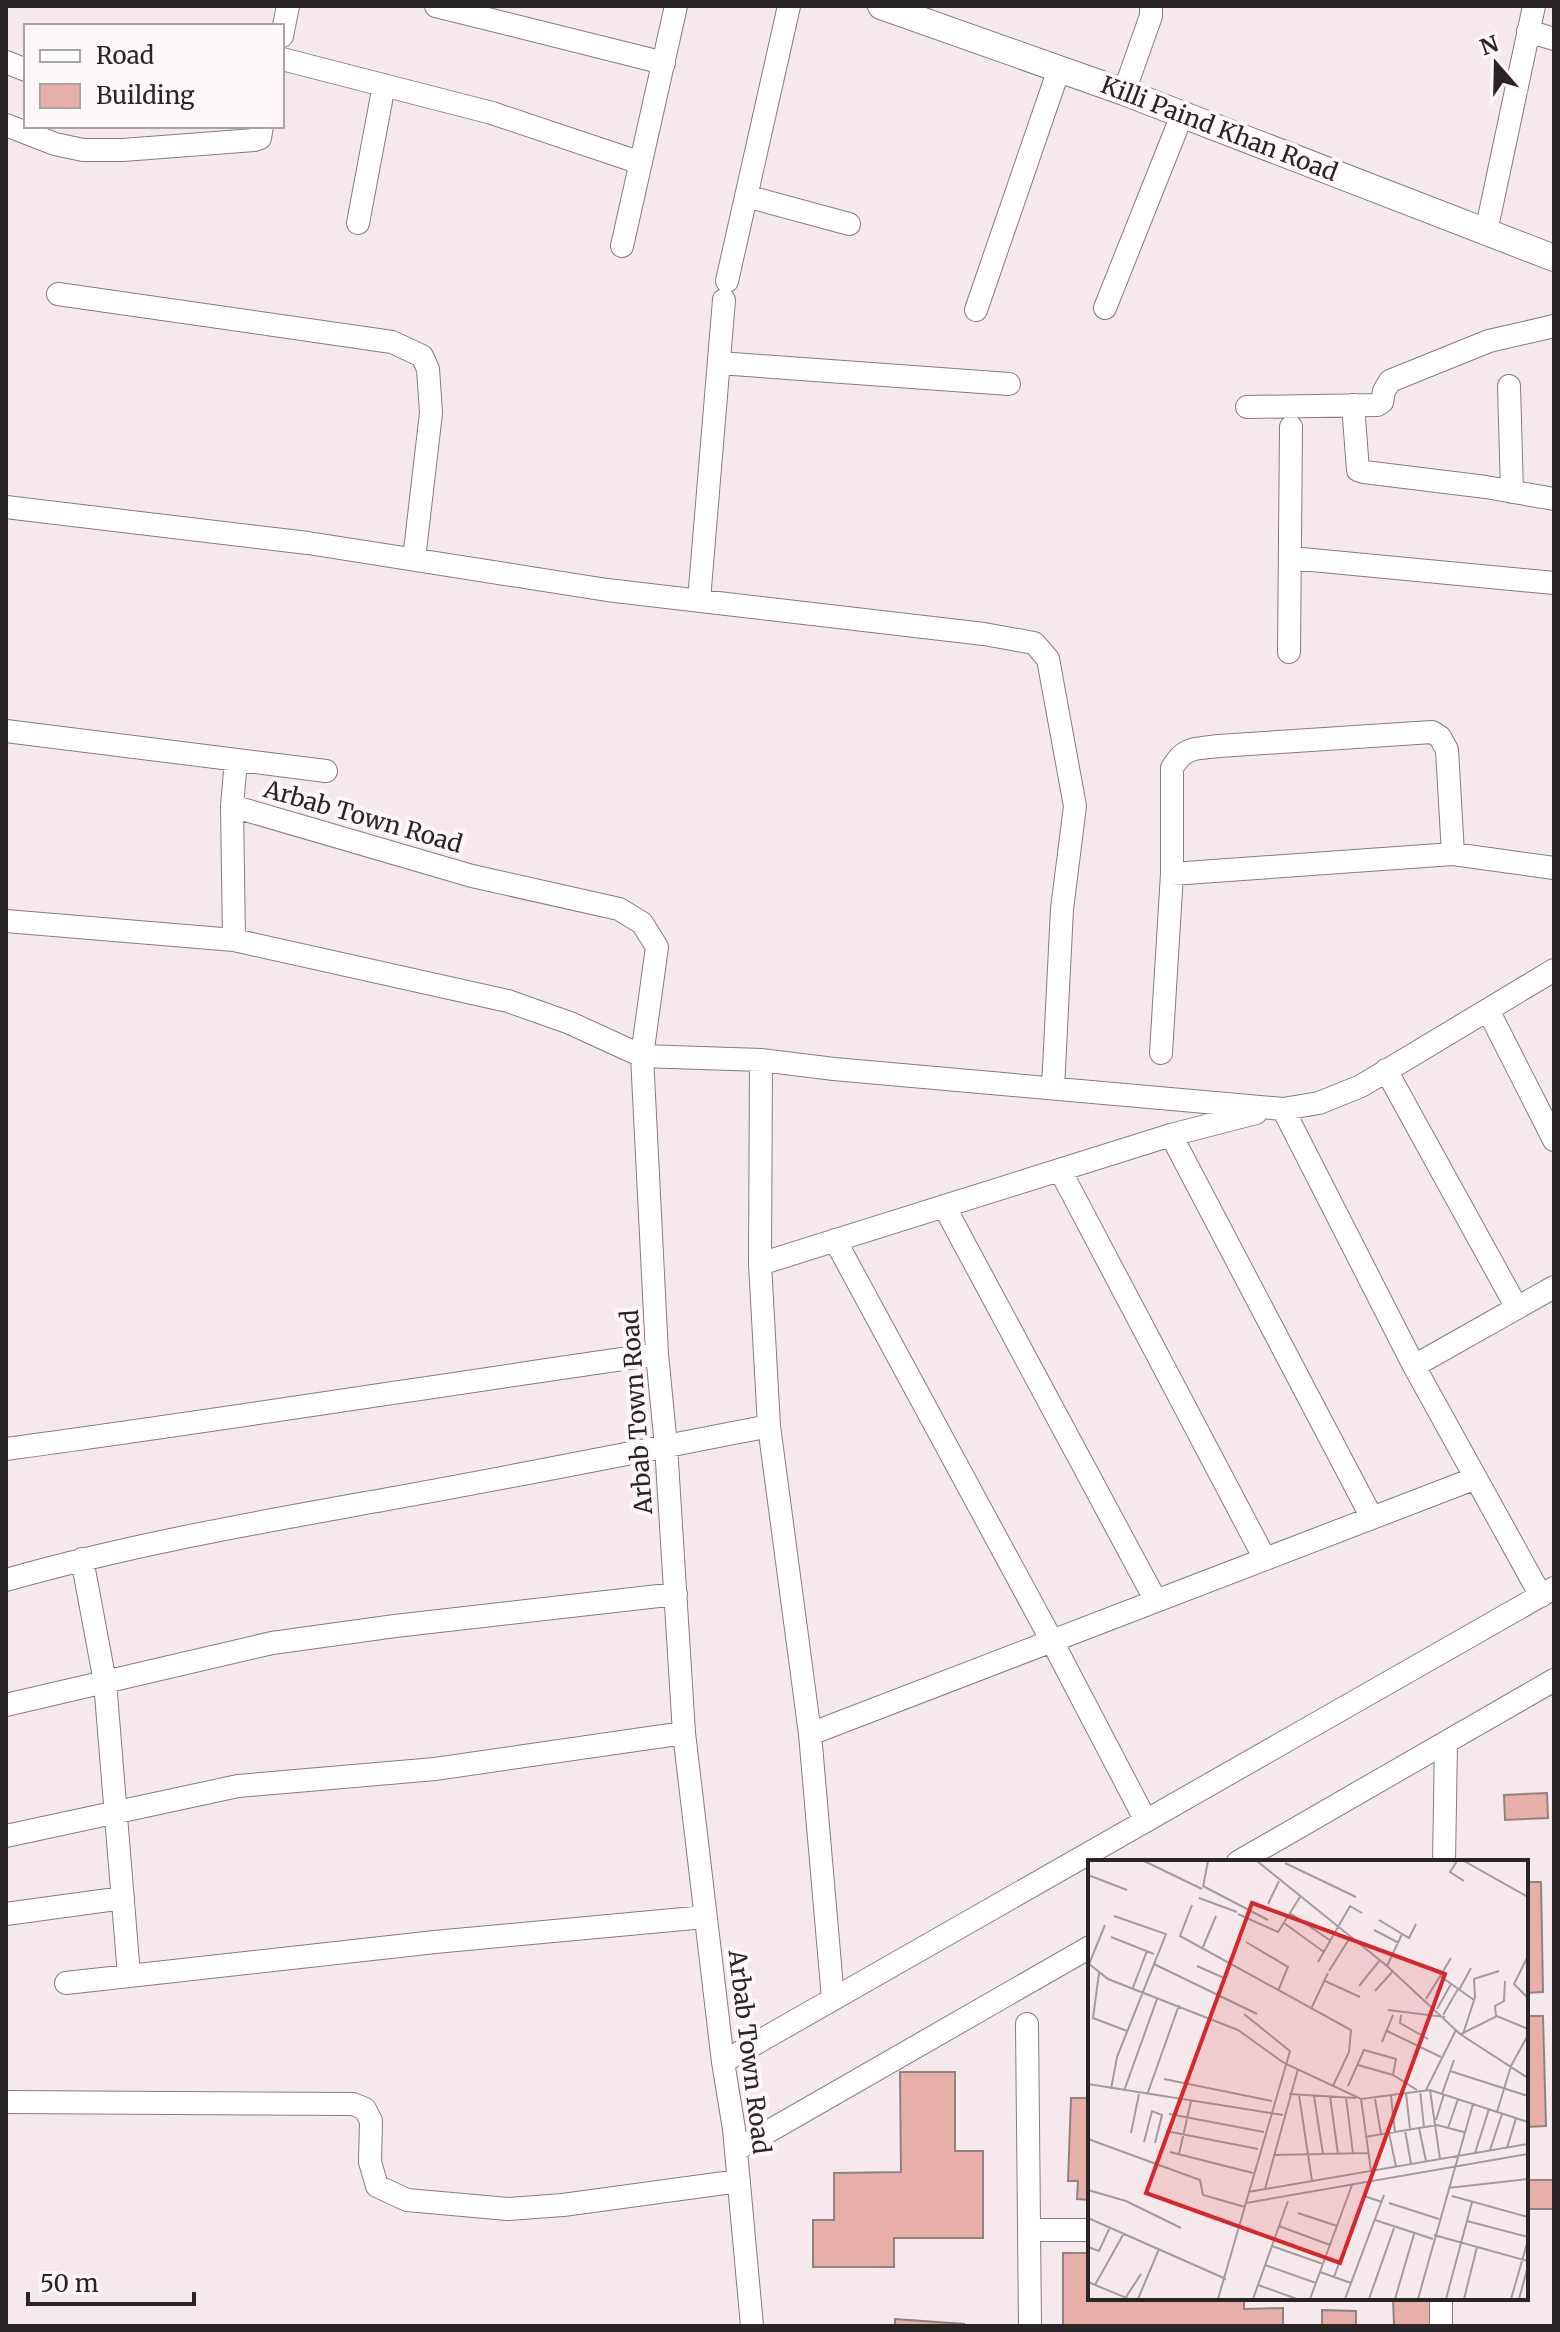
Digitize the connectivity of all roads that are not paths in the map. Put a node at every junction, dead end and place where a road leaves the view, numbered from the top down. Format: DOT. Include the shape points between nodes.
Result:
graph roads {
  1 [pos="288,6"];
  2 [pos="436,6"];
  3 [pos="676,6"];
  4 [pos="789,6"];
  5 [pos="881,6"];
  6 [pos="1151,6"];
  7 [pos="1534,6"];
  8 [pos="284,26"];
  9 [pos="1528,31"];
  10 [pos="1554,39"];
  11 [pos="284,60"];
  12 [pos="664,63"];
  13 [pos="1059,69"];
  14 [pos="384,85"];
  15 [pos="1124,92"];
  16 [pos="1182,115"];
  17 [pos="6,125"];
  18 [pos="262,128"];
  19 [pos="641,163"];
  20 [pos="746,196"];
  21 [pos="358,223"];
  22 [pos="849,224"];
  23 [pos="1486,232"];
  24 [pos="622,246"];
  25 [pos="1554,258"];
  26 [pos="58,294"];
  27 [pos="1105,308"];
  28 [pos="976,310"];
  29 [pos="1554,326"];
  30 [pos="719,363"];
  31 [pos="1009,384"];
  32 [pos="1509,386"];
  33 [pos="1353,405"];
  34 [pos="1247,407"];
  35 [pos="1291,427"];
  36 [pos="1512,492"];
  37 [pos="1554,499"];
  38 [pos="6,507"];
  39 [pos="1291,558"];
  40 [pos="414,559"];
  41 [pos="1554,583"];
  42 [pos="699,600"];
  43 [pos="1289,652"];
  44 [pos="6,731"];
  45 [pos="236,760"];
  46 [pos="326,771"];
  47 [pos="232,806"];
  48 [pos="1453,854"];
  49 [pos="1554,868"];
  50 [pos="1172,874"];
  51 [pos="6,921"];
  52 [pos="234,940"];
  53 [pos="1554,970"];
  54 [pos="1488,1010"];
  55 [pos="1161,1053"];
  56 [pos="642,1056"];
  57 [pos="761,1060"];
  58 [pos="1386,1070"];
  59 [pos="1053,1088"];
  60 [pos="1278,1109"];
  61 [pos="1171,1135"];
  62 [pos="1554,1140"];
  63 [pos="1060,1170"];
  64 [pos="944,1206"];
  65 [pos="835,1240"];
  66 [pos="760,1264"];
  67 [pos="1554,1287"];
  68 [pos="1517,1308"];
  69 [pos="657,1354"];
  70 [pos="1414,1366"];
  71 [pos="769,1426"];
  72 [pos="666,1446"];
  73 [pos="6,1449"];
  74 [pos="1476,1478"];
  75 [pos="1372,1518"];
  76 [pos="82,1559"];
  77 [pos="1265,1559"];
  78 [pos="6,1580"];
  79 [pos="1547,1592"];
  80 [pos="676,1594"];
  81 [pos="1156,1601"];
  82 [pos="1052,1641"];
  83 [pos="1554,1680"];
  84 [pos="105,1682"];
  85 [pos="6,1705"];
  86 [pos="684,1733"];
  87 [pos="810,1734"];
  88 [pos="1446,1743"];
  89 [pos="116,1812"];
  90 [pos="1146,1821"];
  91 [pos="6,1836"];
  92 [pos="1241,1860"];
  93 [pos="1444,1860"];
  94 [pos="123,1898"];
  95 [pos="6,1914"];
  96 [pos="705,1917"];
  97 [pos="1088,1948"];
  98 [pos="129,1975"];
  99 [pos="66,1983"];
  100 [pos="833,1999"];
  101 [pos="1027,2024"];
  102 [pos="723,2062"];
  103 [pos="6,2102"];
  104 [pos="736,2150"];
  105 [pos="739,2181"];
  106 [pos="1030,2230"];
  107 [pos="1088,2230"];
  108 [pos="1441,2300"];
  109 [pos="752,2326"];
  110 [pos="1030,2326"];
  111 [pos="1441,2326"];
  1 -- 8 [label="street"];
  2 -- 12 [label="street"];
  3 -- 12 [label="street"];
  4 -- 20 [label="street"];
  5 -- 13 [label="street, Killi Paind Khan Road"];
  6 -- 15 [label="street"];
  7 -- 9 [label="street"];
  9 -- 10 [label="street"];
  9 -- 23 [label="street"];
  11 -- 14 [label="street"];
  12 -- 19 [label="street"];
  13 -- 15 [label="street, Killi Paind Khan Road"];
  13 -- 28 [label="street"];
  14 -- 19 [label="street" via="492,113"];
  14 -- 21 [label="street"];
  15 -- 16 [label="street, Killi Paind Khan Road"];
  16 -- 23 [label="street, Killi Paind Khan Road"];
  16 -- 27 [label="street"];
  17 -- 18 [label="street" via="83,150 254,140"];
  19 -- 24 [label="street"];
  20 -- 22 [label="street"];
  20 -- 30 [label="street" via="726,291"];
  23 -- 25 [label="street, Killi Paind Khan Road"];
  26 -- 40 [label="street" via="392,342 422,356 431,413"];
  29 -- 33 [label="street" via="1489,341 1390,381 1377,405"];
  30 -- 31 [label="street"];
  30 -- 42 [label="street"];
  32 -- 36 [label="street"];
  33 -- 34 [label="street"];
  33 -- 36 [label="street" via="1358,470"];
  35 -- 39 [label="street"];
  36 -- 37 [label="street"];
  38 -- 40 [label="street"];
  39 -- 41 [label="street"];
  39 -- 43 [label="street"];
  40 -- 42 [label="street"];
  42 -- 59 [label="street" via="984,634 1034,643 1048,659 1075,806 1062,909"];
  44 -- 45 [label="street"];
  45 -- 46 [label="street"];
  45 -- 47 [label="street"];
  47 -- 52 [label="street"];
  47 -- 56 [label="street, Arbab Town Road" via="631,916 657,947"];
  48 -- 49 [label="street"];
  48 -- 50 [label="street"];
  48 -- 50 [label="street" via="1447,750 1432,732 1219,746 1180,754 1172,768"];
  50 -- 55 [label="street"];
  51 -- 52 [label="street"];
  52 -- 56 [label="street" via="508,1001"];
  53 -- 54 [label="street"];
  54 -- 58 [label="street"];
  54 -- 62 [label="street"];
  56 -- 57 [label="street"];
  56 -- 69 [label="street, Arbab Town Road"];
  57 -- 59 [label="street"];
  57 -- 66 [label="street"];
  58 -- 60 [label="street" via="1319,1103"];
  58 -- 68 [label="street"];
  59 -- 60 [label="street"];
  60 -- 61 [label="street"];
  60 -- 70 [label="street"];
  61 -- 63 [label="street"];
  61 -- 75 [label="street"];
  63 -- 64 [label="street"];
  63 -- 77 [label="street"];
  64 -- 65 [label="street"];
  64 -- 81 [label="street"];
  65 -- 66 [label="street"];
  65 -- 82 [label="street"];
  66 -- 71 [label="street"];
  67 -- 68 [label="street"];
  68 -- 70 [label="street"];
  69 -- 72 [label="street, Arbab Town Road"];
  69 -- 73 [label="street"];
  70 -- 74 [label="street"];
  71 -- 72 [label="street"];
  71 -- 87 [label="street"];
  72 -- 76 [label="street"];
  72 -- 80 [label="street, Arbab Town Road"];
  74 -- 75 [label="street"];
  74 -- 79 [label="street"];
  75 -- 77 [label="street"];
  76 -- 78 [label="street"];
  76 -- 84 [label="street"];
  77 -- 81 [label="street"];
  79 -- 90 [label="street"];
  80 -- 84 [label="street" via="272,1643"];
  80 -- 86 [label="street, Arbab Town Road"];
  81 -- 82 [label="street"];
  82 -- 87 [label="street"];
  82 -- 90 [label="street"];
  83 -- 88 [label="street"];
  84 -- 85 [label="street"];
  84 -- 89 [label="street"];
  86 -- 89 [label="street" via="435,1769 238,1786"];
  86 -- 96 [label="street, Arbab Town Road"];
  87 -- 100 [label="street"];
  88 -- 92 [label="street"];
  88 -- 93 [label="street"];
  89 -- 91 [label="street"];
  89 -- 94 [label="street"];
  90 -- 100 [label="street"];
  94 -- 95 [label="street"];
  94 -- 98 [label="street"];
  96 -- 98 [label="street"];
  96 -- 102 [label="street, Arbab Town Road"];
  97 -- 104 [label="street"];
  98 -- 99 [label="street"];
  100 -- 102 [label="street"];
  101 -- 106 [label="street"];
  102 -- 104 [label="street, Arbab Town Road"];
  103 -- 105 [label="street" via="353,2104 365,2109 371,2121 370,2162 377,2186 407,2200 508,2209"];
  104 -- 105 [label="street, Arbab Town Road"];
  105 -- 109 [label="street, Arbab Town Road"];
  106 -- 107 [label="street"];
  106 -- 110 [label="street"];
  108 -- 111 [label="street"];
}
